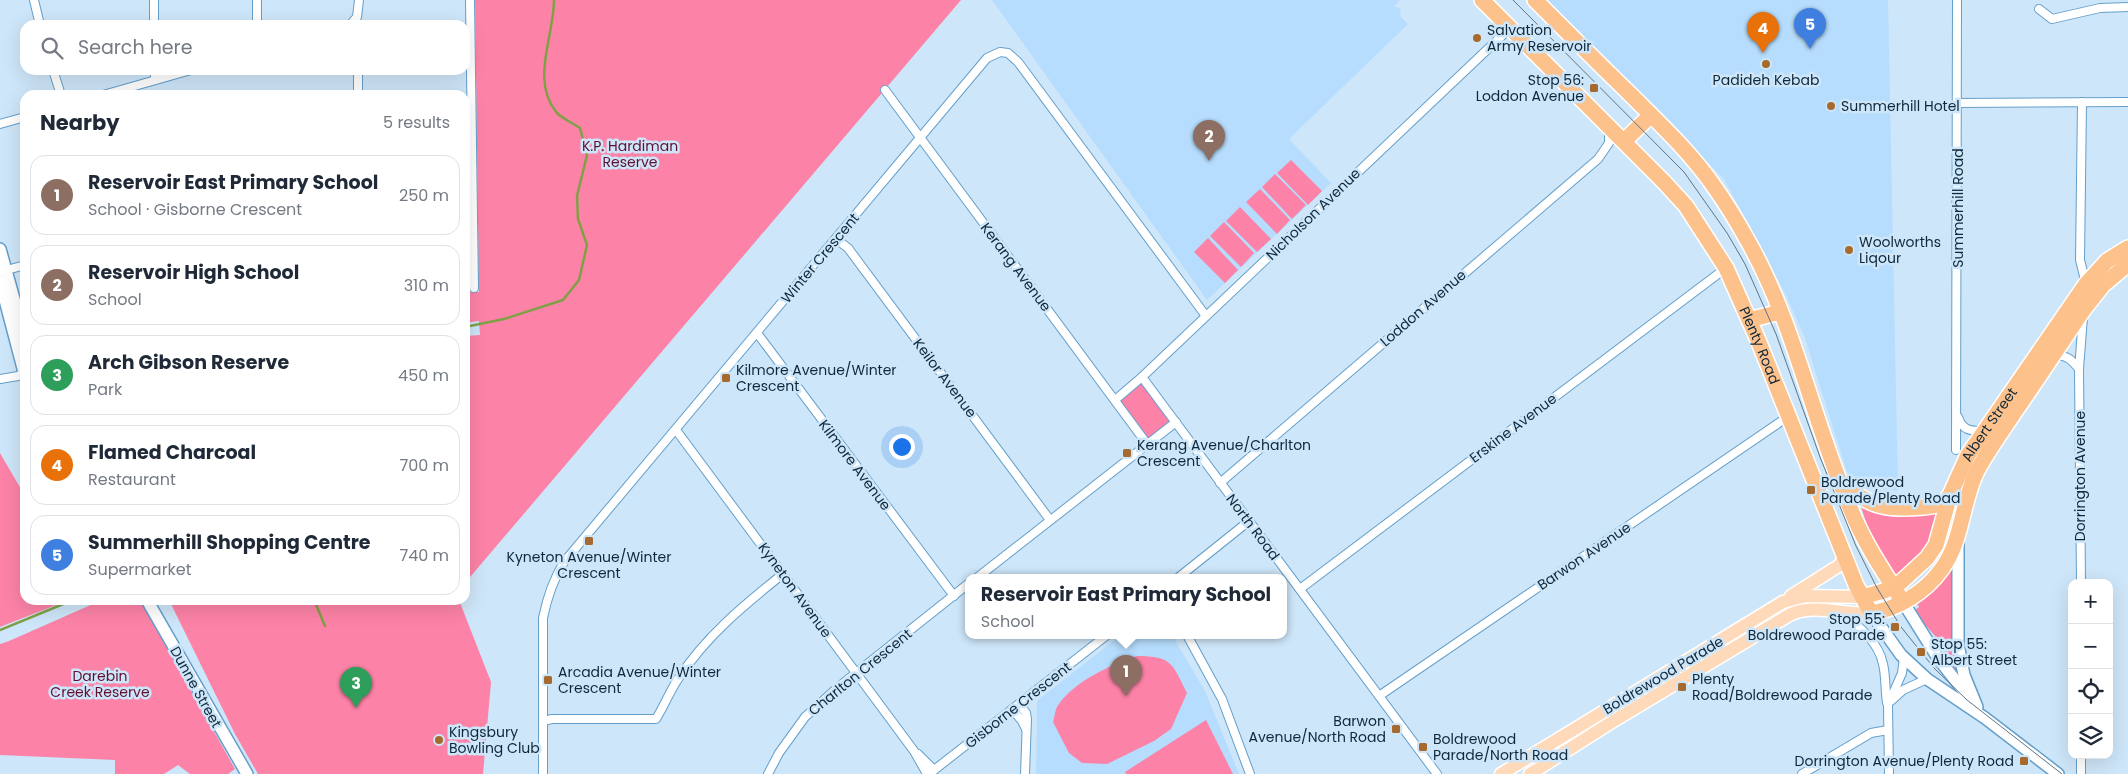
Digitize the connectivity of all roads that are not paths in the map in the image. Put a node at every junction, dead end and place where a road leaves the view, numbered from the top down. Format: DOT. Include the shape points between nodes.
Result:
graph roads {
  1 [pos="34,0"];
  2 [pos="154,0"];
  3 [pos="257,0"];
  4 [pos="359,0"];
  5 [pos="470,0"];
  6 [pos="1482,0"];
  7 [pos="1535,0"];
  8 [pos="1957,0"];
  9 [pos="2128,7"];
  10 [pos="2039,9"];
  11 [pos="39,20"];
  12 [pos="154,20"];
  13 [pos="257,20"];
  14 [pos="354,20"];
  15 [pos="1510,28"];
  16 [pos="55,75"];
  17 [pos="154,75"];
  18 [pos="173,75"];
  19 [pos="358,75"];
  20 [pos="155,80"];
  21 [pos="59,90"];
  22 [pos="120,90"];
  23 [pos="358,90"];
  24 [pos="885,90"];
  25 [pos="2082,102"];
  26 [pos="2128,102"];
  27 [pos="1958,103"];
  28 [pos="1651,115"];
  29 [pos="20,118"];
  30 [pos="0,124"];
  31 [pos="1608,125"];
  32 [pos="921,138"];
  33 [pos="1624,141"];
  34 [pos="836,239"];
  35 [pos="2128,248"];
  36 [pos="0,249"];
  37 [pos="2128,264"];
  38 [pos="20,266"];
  39 [pos="1726,268"];
  40 [pos="3,271"];
  41 [pos="0,281"];
  42 [pos="2086,284"];
  43 [pos="474,288"];
  44 [pos="2084,309"];
  45 [pos="1780,312"];
  46 [pos="1206,316"];
  47 [pos="1749,320"];
  48 [pos="20,323"];
  49 [pos="757,333"];
  50 [pos="20,355"];
  51 [pos="2053,355"];
  52 [pos="2079,369"];
  53 [pos="20,375"];
  54 [pos="1142,376"];
  55 [pos="0,380"];
  56 [pos="1115,400"];
  57 [pos="1957,415"];
  58 [pos="1789,416"];
  59 [pos="1176,422"];
  60 [pos="676,430"];
  61 [pos="1985,430"];
  62 [pos="1147,444"];
  63 [pos="1956,450"];
  64 [pos="1838,480"];
  65 [pos="1220,483"];
  66 [pos="1950,495"];
  67 [pos="1050,520"];
  68 [pos="1249,521"];
  69 [pos="1958,534"];
  70 [pos="1845,555"];
  71 [pos="784,573"];
  72 [pos="982,574"];
  73 [pos="1183,574"];
  74 [pos="2080,579"];
  75 [pos="965,587"];
  76 [pos="1893,587"];
  77 [pos="1300,589"];
  78 [pos="954,596"];
  79 [pos="1862,597"];
  80 [pos="1783,602"];
  81 [pos="1903,602"];
  82 [pos="150,605"];
  83 [pos="1838,612"];
  84 [pos="1871,613"];
  85 [pos="1102,639"];
  86 [pos="1188,639"];
  87 [pos="1904,658"];
  88 [pos="856,673"];
  89 [pos="1927,679"];
  90 [pos="1379,696"];
  91 [pos="1015,707"];
  92 [pos="1977,708"];
  93 [pos="1888,710"];
  94 [pos="1612,714"];
  95 [pos="1985,718"];
  96 [pos="543,721"];
  97 [pos="1888,730"];
  98 [pos="2081,759"];
  99 [pos="930,773"];
  100 [pos="247,774"];
  101 [pos="543,774"];
  102 [pos="768,774"];
  103 [pos="1025,774"];
  104 [pos="1250,774"];
  105 [pos="1437,774"];
  106 [pos="1501,774"];
  107 [pos="1530,774"];
  108 [pos="1802,774"];
  109 [pos="1889,774"];
  110 [pos="2058,774"];
  111 [pos="2081,774"];
  1 -- 11 [label="street"];
  2 -- 12 [label="street"];
  3 -- 13 [label="street"];
  4 -- 14 [label="street"];
  5 -- 43 [label="street"];
  6 -- 15 [label="highway, Plenty Road"];
  7 -- 28 [label="highway, Plenty Road"];
  8 -- 27 [label="street, Summerhill Road"];
  9 -- 10 [label="street" via="2100,8 2052,19"];
  15 -- 31 [label="highway, Plenty Road"];
  15 -- 46 [label="street, Nicholson Avenue"];
  16 -- 21 [label="street"];
  17 -- 20 [label="street"];
  18 -- 20 [label="street"];
  19 -- 23 [label="street"];
  20 -- 22 [label="street"];
  24 -- 32 [label="street, Kerang Avenue"];
  25 -- 26 [label="street"];
  25 -- 27 [label="street"];
  25 -- 42 [label="street" via="2080,260"];
  27 -- 57 [label="street, Summerhill Road"];
  28 -- 33 [label="highway"];
  28 -- 45 [label="highway, Plenty Road" via="1714,185 1749,243"];
  29 -- 30 [label="street"];
  31 -- 33 [label="highway, Plenty Road"];
  31 -- 65 [label="street, Loddon Avenue" via="1609,143 1598,159"];
  32 -- 34 [label="street, Winter Crescent"];
  32 -- 46 [label="street, Winter Crescent" via="987,58 1000,52 1008,53 1018,62"];
  32 -- 56 [label="street, Kerang Avenue"];
  33 -- 39 [label="highway, Plenty Road" via="1686,206"];
  34 -- 49 [label="street, Winter Crescent"];
  34 -- 67 [label="street, Keilor Avenue" via="848,248"];
  35 -- 42 [label="highway, Albert Street" via="2107,261"];
  36 -- 40 [label="main road"];
  37 -- 44 [label="highway, Albert Street" via="2102,285"];
  38 -- 40 [label="street"];
  39 -- 47 [label="highway, Plenty Road"];
  39 -- 77 [label="street, Erskine Avenue"];
  40 -- 48 [label="main road"];
  41 -- 50 [label="main road"];
  42 -- 61 [label="highway, Albert Street"];
  44 -- 51 [label="highway, Albert Street"];
  44 -- 52 [label="street, Dorrington Avenue"];
  45 -- 47 [label="highway"];
  45 -- 64 [label="highway, Plenty Road"];
  46 -- 54 [label="street, Nicholson Avenue"];
  47 -- 58 [label="highway, Plenty Road"];
  49 -- 60 [label="street, Winter Crescent"];
  49 -- 78 [label="street, Kilmore Avenue"];
  51 -- 52 [label="street" via="2070,358"];
  51 -- 69 [label="highway, Albert Street" via="1980,464 1966,496"];
  52 -- 74 [label="street, Dorrington Avenue"];
  53 -- 55 [label="street"];
  54 -- 56 [label="street, Nicholson Avenue"];
  54 -- 59 [label="street, North Road"];
  56 -- 62 [label="street, Kerang Avenue"];
  57 -- 61 [label="street" via="1960,425 1966,429 1975,432"];
  57 -- 63 [label="street, Summerhill Road"];
  58 -- 70 [label="highway, Plenty Road"];
  58 -- 90 [label="street, Barwon Avenue"];
  59 -- 62 [label="street"];
  59 -- 65 [label="street, North Road"];
  60 -- 71 [label="street, Kyneton Avenue"];
  60 -- 96 [label="street, Winter Crescent" via="556,575 543,618"];
  61 -- 66 [label="highway, Albert Street" via="1968,455"];
  62 -- 67 [label="street"];
  64 -- 66 [label="highway" via="1866,501 1886,508 1938,505"];
  64 -- 76 [label="highway, Plenty Road" via="1864,540"];
  65 -- 68 [label="street, North Road"];
  66 -- 76 [label="highway, Albert Street" via="1936,545 1919,568"];
  67 -- 72 [label="street"];
  68 -- 73 [label="street"];
  68 -- 77 [label="street, North Road"];
  69 -- 81 [label="highway, Albert Street" via="1938,575"];
  69 -- 92 [label="main road" via="1958,644 1964,676"];
  70 -- 79 [label="highway, Plenty Road"];
  70 -- 80 [label="main road" via="1842,563"];
  71 -- 88 [label="street, Kyneton Avenue"];
  71 -- 96 [label="street" via="730,616 701,648 678,679 656,719"];
  75 -- 78 [label="street, Charlton Crescent"];
  76 -- 79 [label="highway, Albert Street"];
  76 -- 81 [label="highway, Plenty Road"];
  77 -- 90 [label="street, North Road"];
  78 -- 88 [label="street, Charlton Crescent"];
  79 -- 80 [label="main road, Boldrewood Parade" via="1811,595"];
  79 -- 84 [label="highway, Plenty Road"];
  80 -- 94 [label="main road, Boldrewood Parade"];
  81 -- 84 [label="highway, Albert Street"];
  81 -- 92 [label="main road, Plenty Road" via="1938,658"];
  82 -- 100 [label="main road, Dunne Street"];
  83 -- 84 [label="main road, Boldrewood Parade"];
  83 -- 93 [label="street" via="1863,631 1878,650"];
  83 -- 94 [label="main road, Boldrewood Parade" via="1809,609 1791,614"];
  84 -- 87 [label="main road, Plenty Road"];
  85 -- 91 [label="street, Gisborne Crescent"];
  86 -- 104 [label="street" via="1222,698"];
  87 -- 89 [label="main road, Plenty Road"];
  87 -- 93 [label="street"];
  88 -- 99 [label="street, Kyneton Avenue"];
  88 -- 102 [label="street, Charlton Crescent" via="805,716"];
  89 -- 93 [label="street" via="1897,694"];
  89 -- 95 [label="main road, Plenty Road"];
  90 -- 105 [label="street, North Road"];
  91 -- 99 [label="street, Gisborne Crescent"];
  91 -- 103 [label="street" via="1026,713"];
  92 -- 95 [label="main road, Plenty Road"];
  93 -- 97 [label="street"];
  94 -- 106 [label="main road, Boldrewood Parade"];
  94 -- 107 [label="main road, Boldrewood Parade"];
  95 -- 110 [label="main road, Plenty Road"];
  96 -- 101 [label="street, Winter Crescent"];
  97 -- 108 [label="street" via="1870,734"];
  97 -- 109 [label="street"];
  98 -- 111 [label="street"];
}
